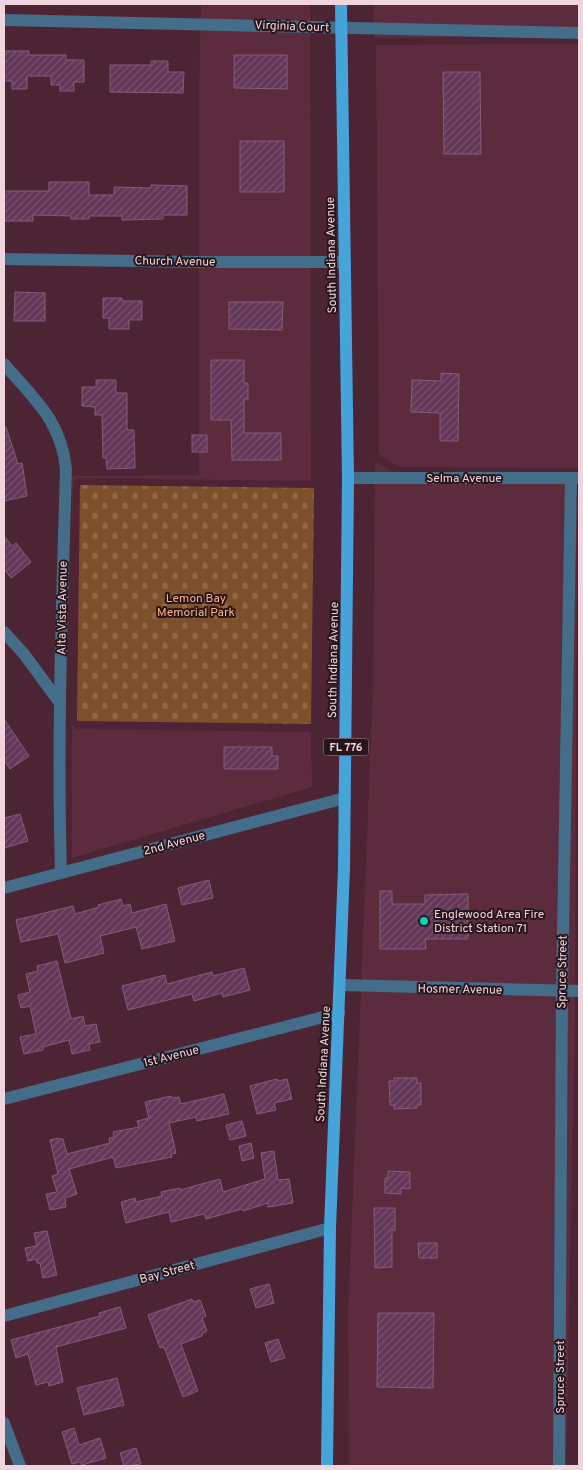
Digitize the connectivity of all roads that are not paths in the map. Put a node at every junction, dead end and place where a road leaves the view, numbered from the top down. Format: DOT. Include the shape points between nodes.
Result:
graph roads {
  1 [pos="341,4"];
  2 [pos="4,20"];
  3 [pos="341,28"];
  4 [pos="579,33"];
  5 [pos="4,259"];
  6 [pos="345,262"];
  7 [pos="4,364"];
  8 [pos="348,478"];
  9 [pos="575,478"];
  10 [pos="4,632"];
  11 [pos="60,703"];
  12 [pos="345,798"];
  13 [pos="61,873"];
  14 [pos="4,888"];
  15 [pos="340,986"];
  16 [pos="579,991"];
  17 [pos="562,992"];
  18 [pos="339,1013"];
  19 [pos="4,1099"];
  20 [pos="330,1228"];
  21 [pos="4,1316"];
  22 [pos="4,1423"];
  23 [pos="20,1466"];
  24 [pos="327,1466"];
  25 [pos="559,1466"];
  1 -- 3 [label="main road, South Indiana Avenue / FL 776"];
  2 -- 3 [label="street, Virginia Court"];
  3 -- 4 [label="street, Virginia Court"];
  3 -- 6 [label="main road, South Indiana Avenue / FL 776"];
  5 -- 6 [label="street, Church Avenue"];
  6 -- 8 [label="main road, South Indiana Avenue / FL 776"];
  7 -- 11 [label="street, Alta Vista Avenue" via="46,412 65,458"];
  8 -- 9 [label="street, Selma Avenue"];
  8 -- 12 [label="main road, South Indiana Avenue / FL 776"];
  9 -- 17 [label="street, Spruce Street"];
  10 -- 11 [label="street"];
  11 -- 13 [label="street, Alta Vista Avenue"];
  12 -- 13 [label="street, 2nd Avenue"];
  12 -- 15 [label="main road, South Indiana Avenue / FL 776"];
  13 -- 14 [label="street, 2nd Avenue"];
  15 -- 17 [label="street, Hosmer Avenue"];
  15 -- 18 [label="main road, South Indiana Avenue / FL 776"];
  16 -- 17 [label="street, Hosmer Avenue"];
  17 -- 25 [label="street, Spruce Street"];
  18 -- 19 [label="street, 1st Avenue"];
  18 -- 20 [label="main road, South Indiana Avenue / FL 776"];
  20 -- 21 [label="street, Bay Street"];
  20 -- 24 [label="main road, South Indiana Avenue / FL 776"];
  22 -- 23 [label="street"];
}
